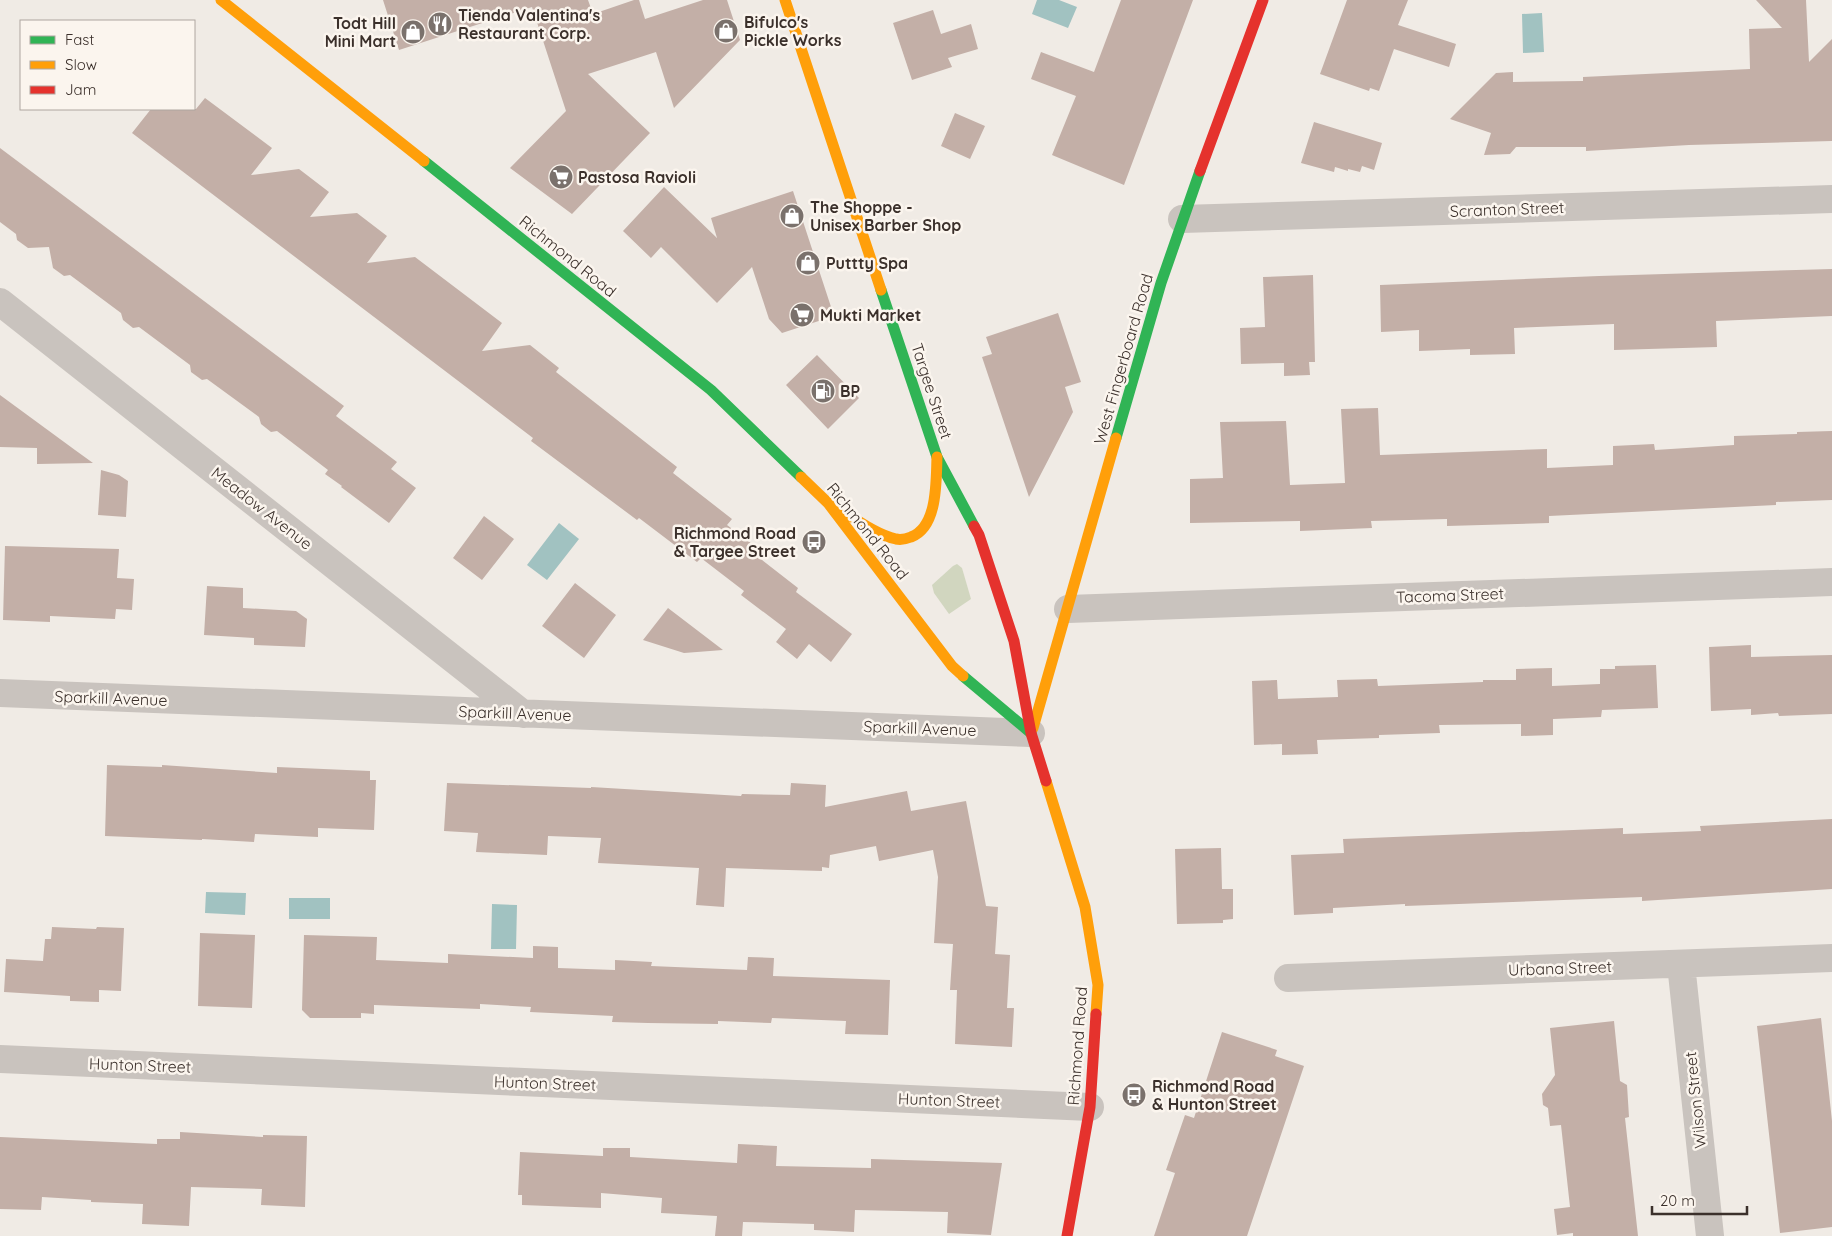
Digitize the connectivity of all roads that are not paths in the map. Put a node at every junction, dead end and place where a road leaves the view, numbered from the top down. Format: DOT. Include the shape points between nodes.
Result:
graph roads {
  1 [pos="222,0"];
  2 [pos="785,0"];
  3 [pos="1263,0"];
  4 [pos="1832,199"];
  5 [pos="1182,218"];
  6 [pos="0,302"];
  7 [pos="937,458"];
  8 [pos="828,503"];
  9 [pos="1832,582"];
  10 [pos="1068,609"];
  11 [pos="0,693"];
  12 [pos="524,714"];
  13 [pos="1031,733"];
  14 [pos="1832,958"];
  15 [pos="1681,964"];
  16 [pos="1288,978"];
  17 [pos="0,1059"];
  18 [pos="1090,1107"];
  19 [pos="1067,1236"];
  20 [pos="1710,1236"];
  1 -- 8 [label="main road, Richmond Road" via="710,390"];
  2 -- 7 [label="main road, Targee Street"];
  3 -- 5 [label="main road, West Fingerboard Road"];
  4 -- 5 [label="street, Scranton Street"];
  5 -- 10 [label="main road, West Fingerboard Road"];
  6 -- 12 [label="street, Meadow Avenue"];
  7 -- 8 [label="main road" via="933,507 926,529 913,538 898,540"];
  7 -- 13 [label="main road, Targee Street" via="979,535 1016,646"];
  8 -- 13 [label="main road, Richmond Road" via="952,666"];
  9 -- 10 [label="street, Tacoma Street"];
  10 -- 13 [label="main road, West Fingerboard Road"];
  11 -- 12 [label="street, Sparkill Avenue"];
  12 -- 13 [label="street, Sparkill Avenue"];
  13 -- 18 [label="main road, Richmond Road" via="1085,907 1098,984"];
  14 -- 15 [label="street, Urbana Street"];
  15 -- 16 [label="street, Urbana Street"];
  15 -- 20 [label="street, Wilson Street"];
  17 -- 18 [label="street, Hunton Street"];
  18 -- 19 [label="main road, Richmond Road"];
}
